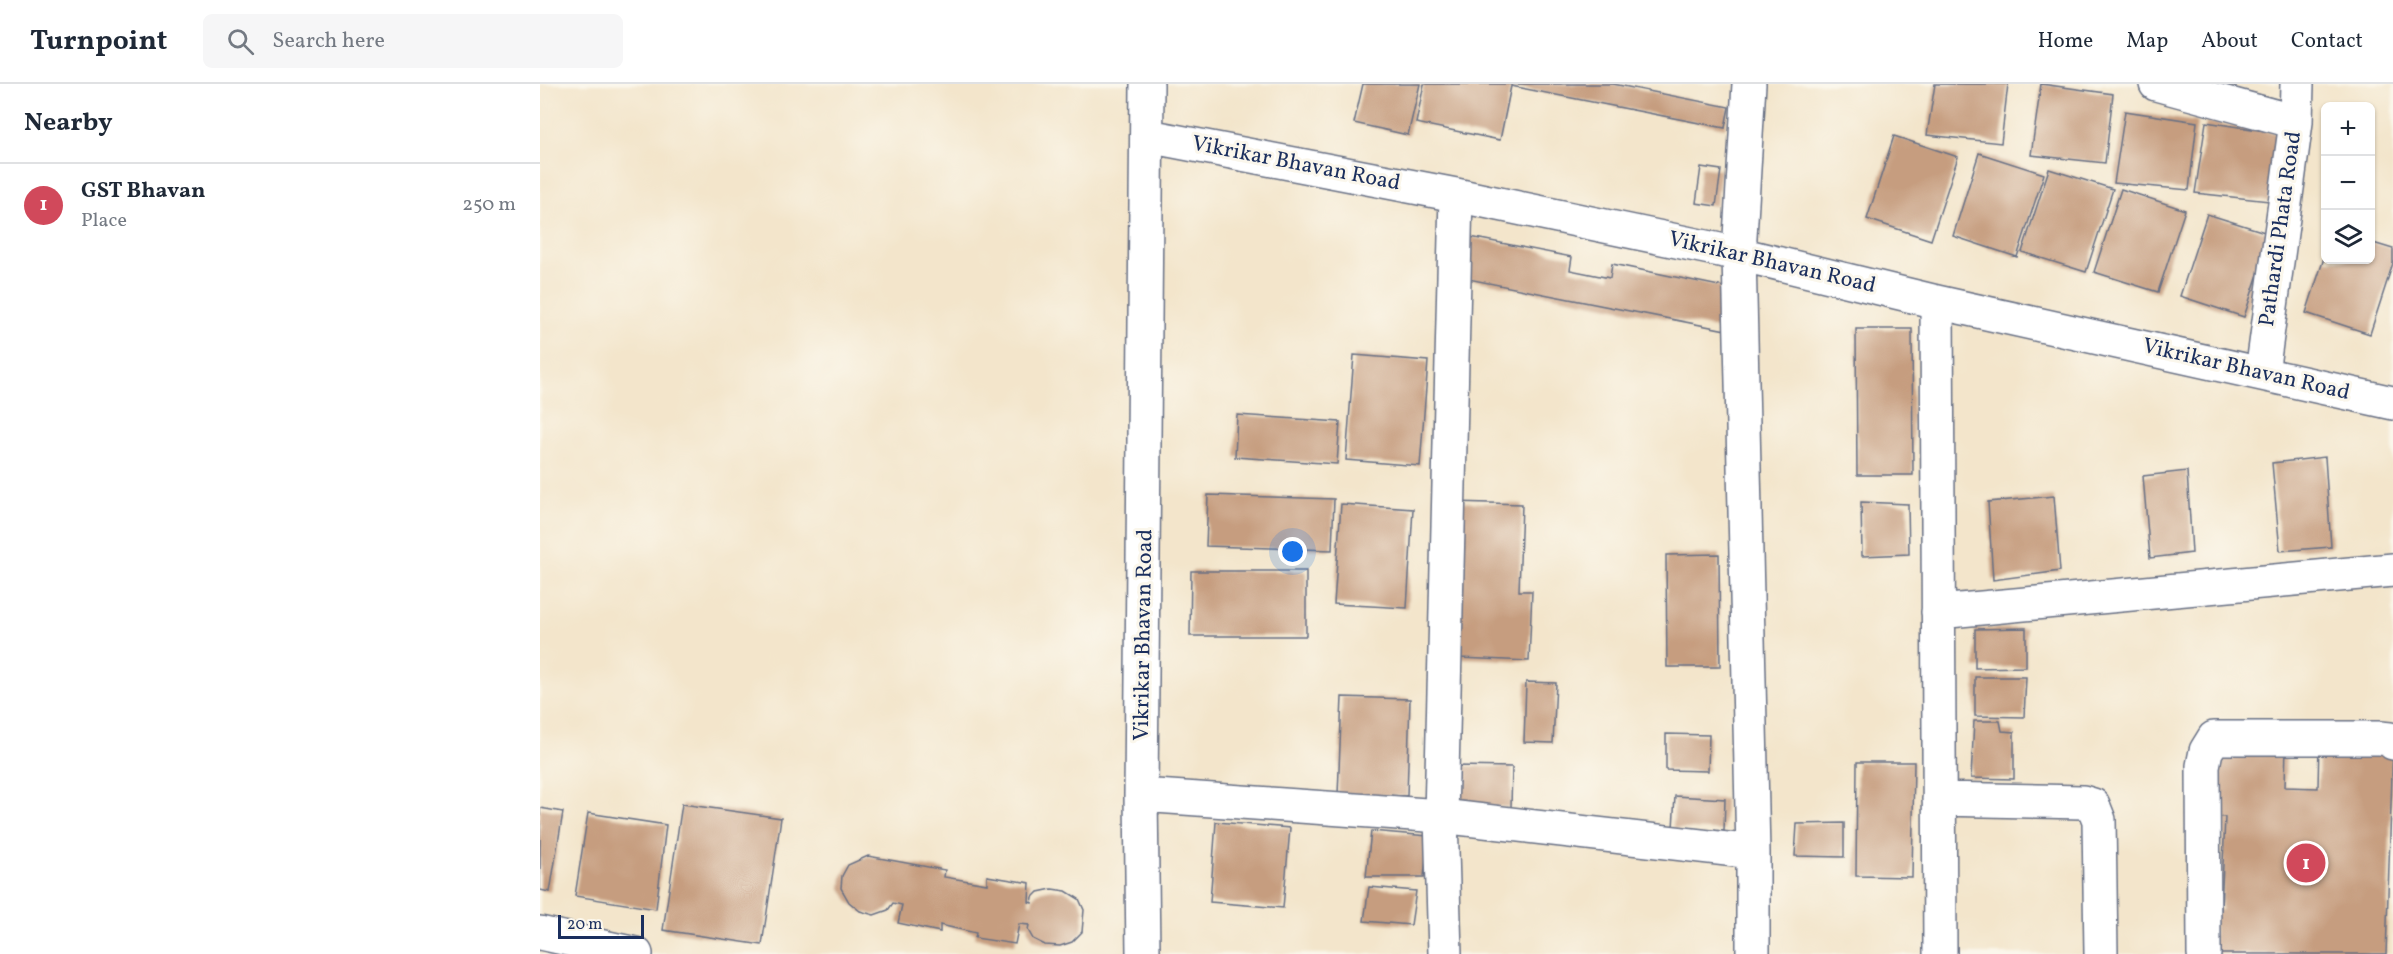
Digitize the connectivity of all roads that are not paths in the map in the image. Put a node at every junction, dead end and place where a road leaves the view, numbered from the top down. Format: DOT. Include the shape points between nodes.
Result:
graph roads {
  1 [pos="1147,84"];
  2 [pos="1749,84"];
  3 [pos="2156,84"];
  4 [pos="2297,84"];
  5 [pos="2296,122"];
  6 [pos="1148,136"];
  7 [pos="1456,195"];
  8 [pos="1739,254"];
  9 [pos="1937,302"];
  10 [pos="2262,373"];
  11 [pos="2393,403"];
  12 [pos="2393,570"];
  13 [pos="1938,612"];
  14 [pos="2393,743"];
  15 [pos="1142,795"];
  16 [pos="1939,800"];
  17 [pos="1441,816"];
  18 [pos="1753,852"];
  19 [pos="540,933"];
  20 [pos="636,954"];
  21 [pos="1143,954"];
  22 [pos="1445,954"];
  23 [pos="1753,954"];
  24 [pos="1940,954"];
  25 [pos="2101,954"];
  26 [pos="2204,954"];
  1 -- 6 [label="street, Vikrikar Bhavan Road"];
  2 -- 8 [label="street"];
  3 -- 5 [label="street"];
  4 -- 5 [label="street, Pathardi Phata Road"];
  5 -- 10 [label="street, Pathardi Phata Road"];
  6 -- 7 [label="street, Vikrikar Bhavan Road"];
  6 -- 15 [label="street, Vikrikar Bhavan Road"];
  7 -- 8 [label="street, Vikrikar Bhavan Road"];
  7 -- 17 [label="street"];
  8 -- 9 [label="street, Vikrikar Bhavan Road"];
  8 -- 18 [label="street"];
  9 -- 10 [label="street, Vikrikar Bhavan Road"];
  9 -- 13 [label="street"];
  10 -- 11 [label="street, Vikrikar Bhavan Road"];
  12 -- 13 [label="street"];
  13 -- 16 [label="street"];
  14 -- 26 [label="street" via="2380,738 2214,738 2203,766"];
  15 -- 17 [label="street"];
  15 -- 21 [label="street, Vikrikar Bhavan Road"];
  16 -- 24 [label="street"];
  16 -- 25 [label="street" via="2093,805 2099,820"];
  17 -- 18 [label="street"];
  17 -- 22 [label="street"];
  18 -- 23 [label="street"];
  19 -- 20 [label="street"];
}
